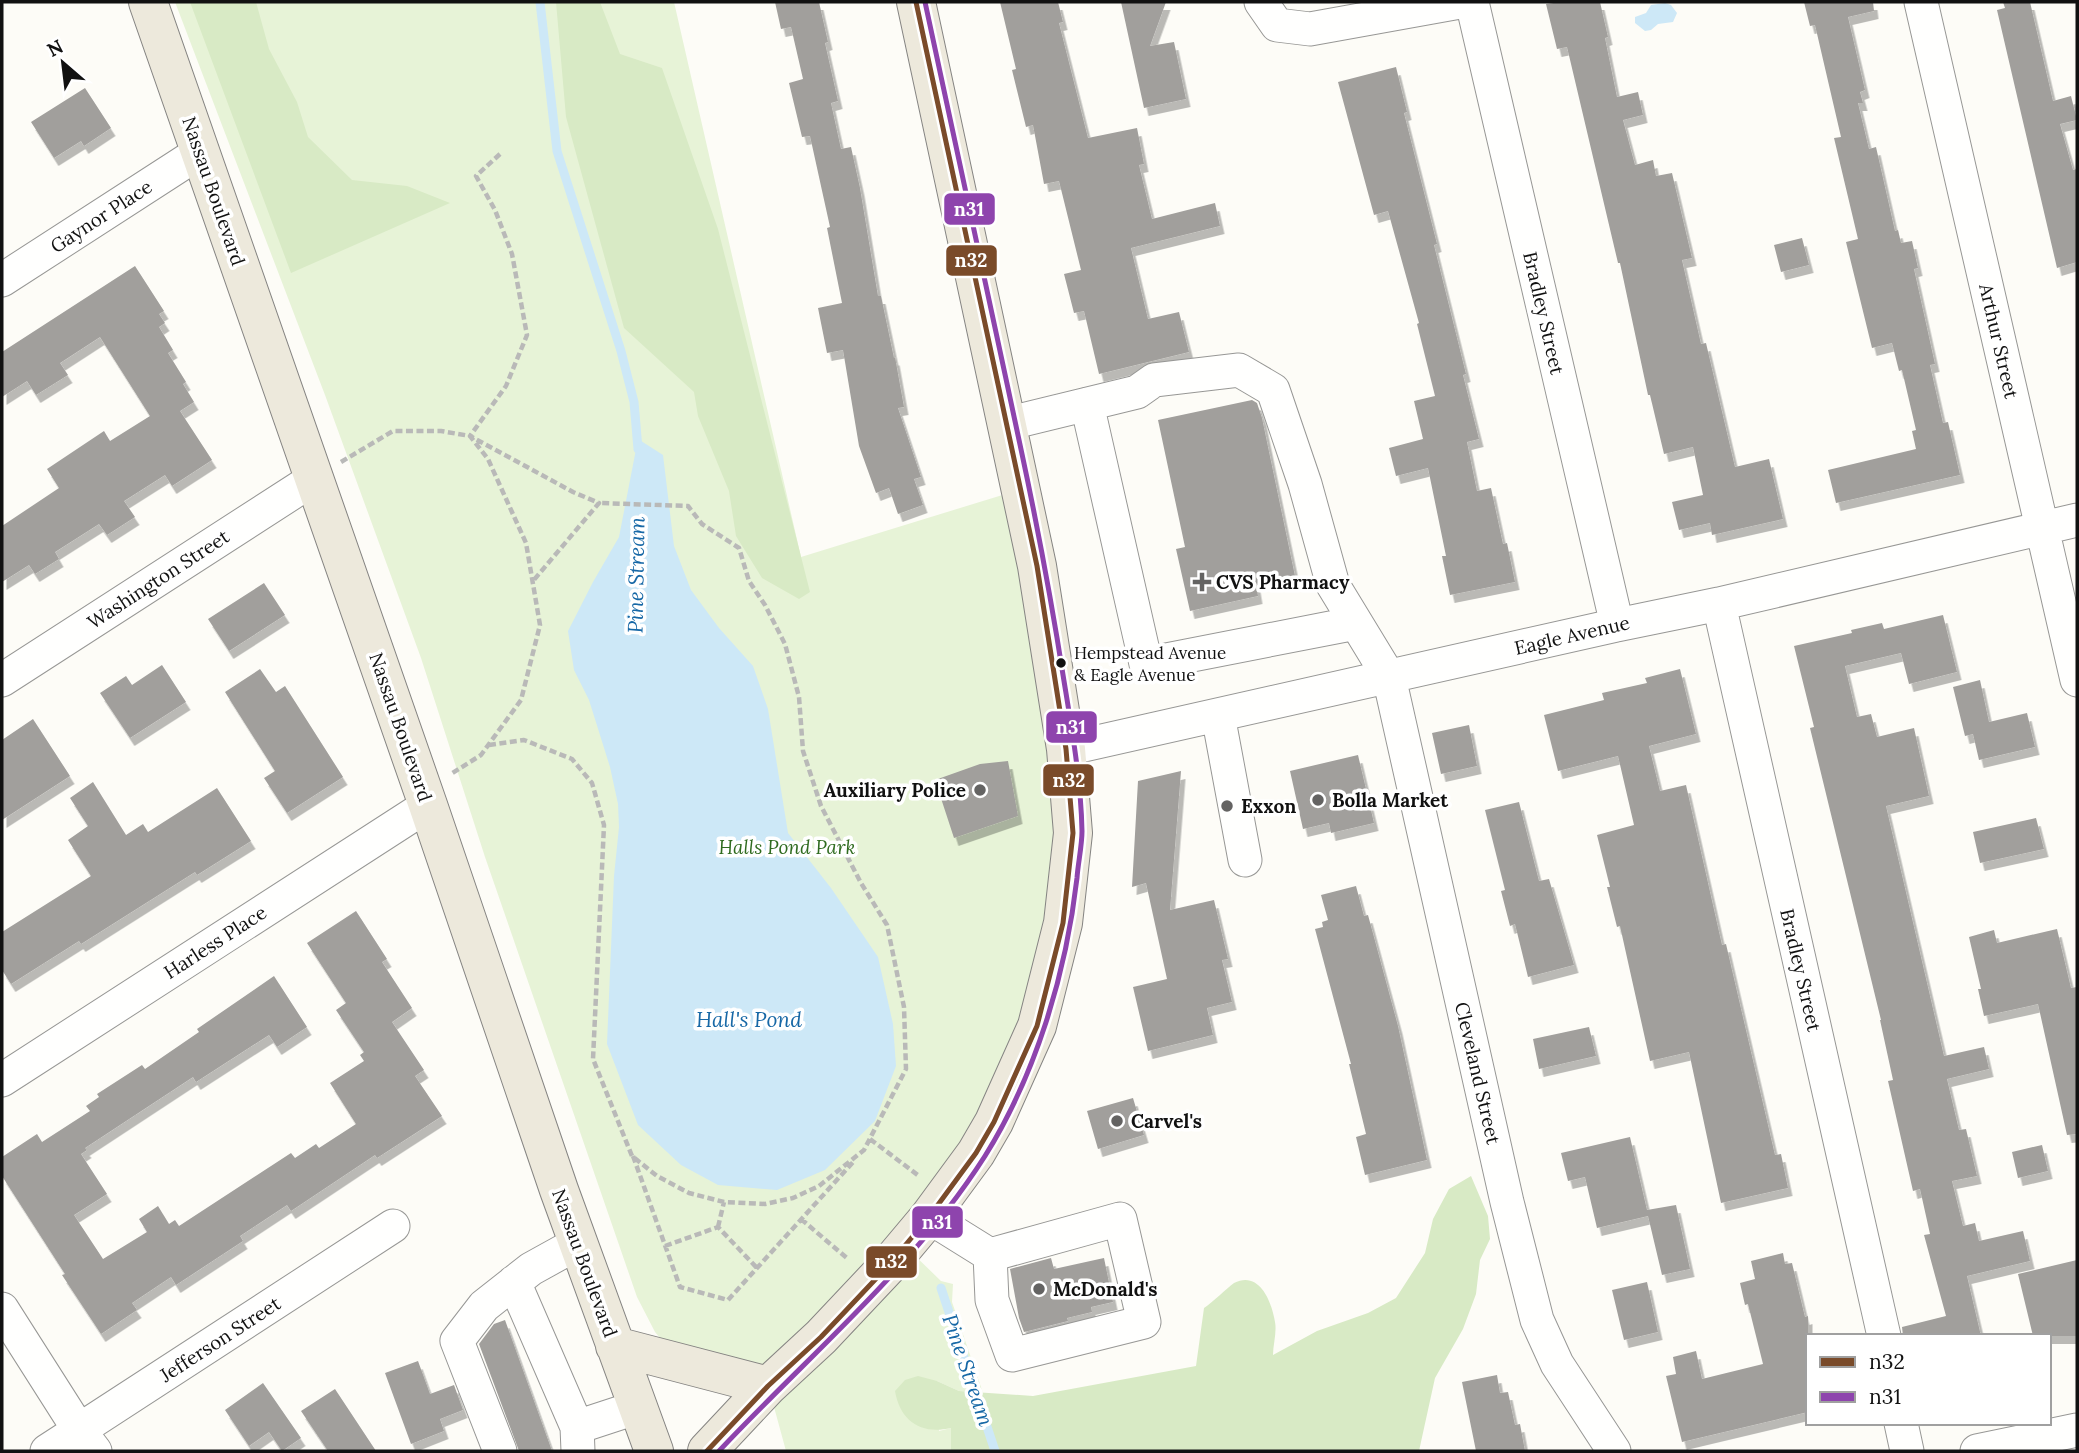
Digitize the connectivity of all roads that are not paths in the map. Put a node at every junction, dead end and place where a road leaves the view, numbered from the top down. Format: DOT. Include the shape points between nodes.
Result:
graph roads {
  1 [pos="148,2"];
  2 [pos="916,2"];
  3 [pos="1261,2"];
  4 [pos="1460,2"];
  5 [pos="1472,2"];
  6 [pos="1921,2"];
  7 [pos="200,152"];
  8 [pos="2,280"];
  9 [pos="1087,404"];
  10 [pos="1006,424"];
  11 [pos="315,478"];
  12 [pos="2077,520"];
  13 [pos="2043,528"];
  14 [pos="1719,604"];
  15 [pos="1356,623"];
  16 [pos="1616,625"];
  17 [pos="1389,677"];
  18 [pos="2,680"];
  19 [pos="2077,680"];
  20 [pos="1218,715"];
  21 [pos="1066,749"];
  22 [pos="426,798"];
  23 [pos="1245,860"];
  24 [pos="2,1080"];
  25 [pos="937,1206"];
  26 [pos="393,1226"];
  27 [pos="578,1243"];
  28 [pos="990,1255"];
  29 [pos="514,1282"];
  30 [pos="2,1309"];
  31 [pos="1884,1334"];
  32 [pos="615,1346"];
  33 [pos="768,1386"];
  34 [pos="638,1407"];
  35 [pos="1902,1425"];
  36 [pos="2077,1430"];
  37 [pos="578,1439"];
  38 [pos="87,1441"];
  39 [pos="47,1451"];
  40 [pos="500,1451"];
  41 [pos="654,1451"];
  42 [pos="707,1451"];
  43 [pos="1614,1451"];
  44 [pos="1907,1451"];
  45 [pos="1977,1451"];
  1 -- 7 [label="main road, Nassau Boulevard"];
  2 -- 10 [label="main road"];
  3 -- 4 [label="street" via="1277,25 1310,29"];
  5 -- 16 [label="street, Bradley Street"];
  6 -- 13 [label="street, Arthur Street"];
  7 -- 8 [label="street, Gaynor Place"];
  7 -- 11 [label="main road, Nassau Boulevard"];
  9 -- 10 [label="street"];
  9 -- 15 [label="street, Cleveland Street" via="1138,392 1154,380 1239,370 1273,390 1333,585"];
  9 -- 15 [label="street" via="1146,664"];
  10 -- 21 [label="main road" via="1037,566"];
  11 -- 18 [label="street, Washington Street"];
  11 -- 22 [label="main road, Nassau Boulevard"];
  12 -- 13 [label="street, Eagle Avenue"];
  13 -- 14 [label="street, Eagle Avenue"];
  13 -- 19 [label="street, Arthur Street"];
  14 -- 16 [label="street, Eagle Avenue"];
  14 -- 31 [label="street, Bradley Street"];
  15 -- 17 [label="street, Cleveland Street"];
  16 -- 17 [label="street, Eagle Avenue"];
  17 -- 20 [label="street, Eagle Avenue"];
  17 -- 43 [label="street, Cleveland Street" via="1537,1320 1557,1364"];
  20 -- 21 [label="street, Eagle Avenue"];
  20 -- 23 [label="street"];
  21 -- 25 [label="main road" via="1073,833 1063,923 1037,1026 994,1122"];
  22 -- 24 [label="street, Harless Place"];
  22 -- 27 [label="main road, Nassau Boulevard"];
  25 -- 28 [label="street"];
  25 -- 33 [label="main road" via="821,1337"];
  26 -- 38 [label="street, Jefferson Street"];
  27 -- 29 [label="street"];
  27 -- 32 [label="main road, Nassau Boulevard"];
  28 -- 28 [label="street" via="992,1300 1012,1355 1144,1322 1120,1219"];
  29 -- 37 [label="street"];
  29 -- 40 [label="street" via="484,1306 457,1341"];
  30 -- 38 [label="street"];
  32 -- 33 [label="main road"];
  32 -- 34 [label="main road, Nassau Boulevard"];
  33 -- 42 [label="main road"];
  34 -- 37 [label="street"];
  34 -- 41 [label="main road, Nassau Boulevard"];
  35 -- 44 [label="street"];
  36 -- 45 [label="street"];
  38 -- 39 [label="street, Jefferson Street"];
}
